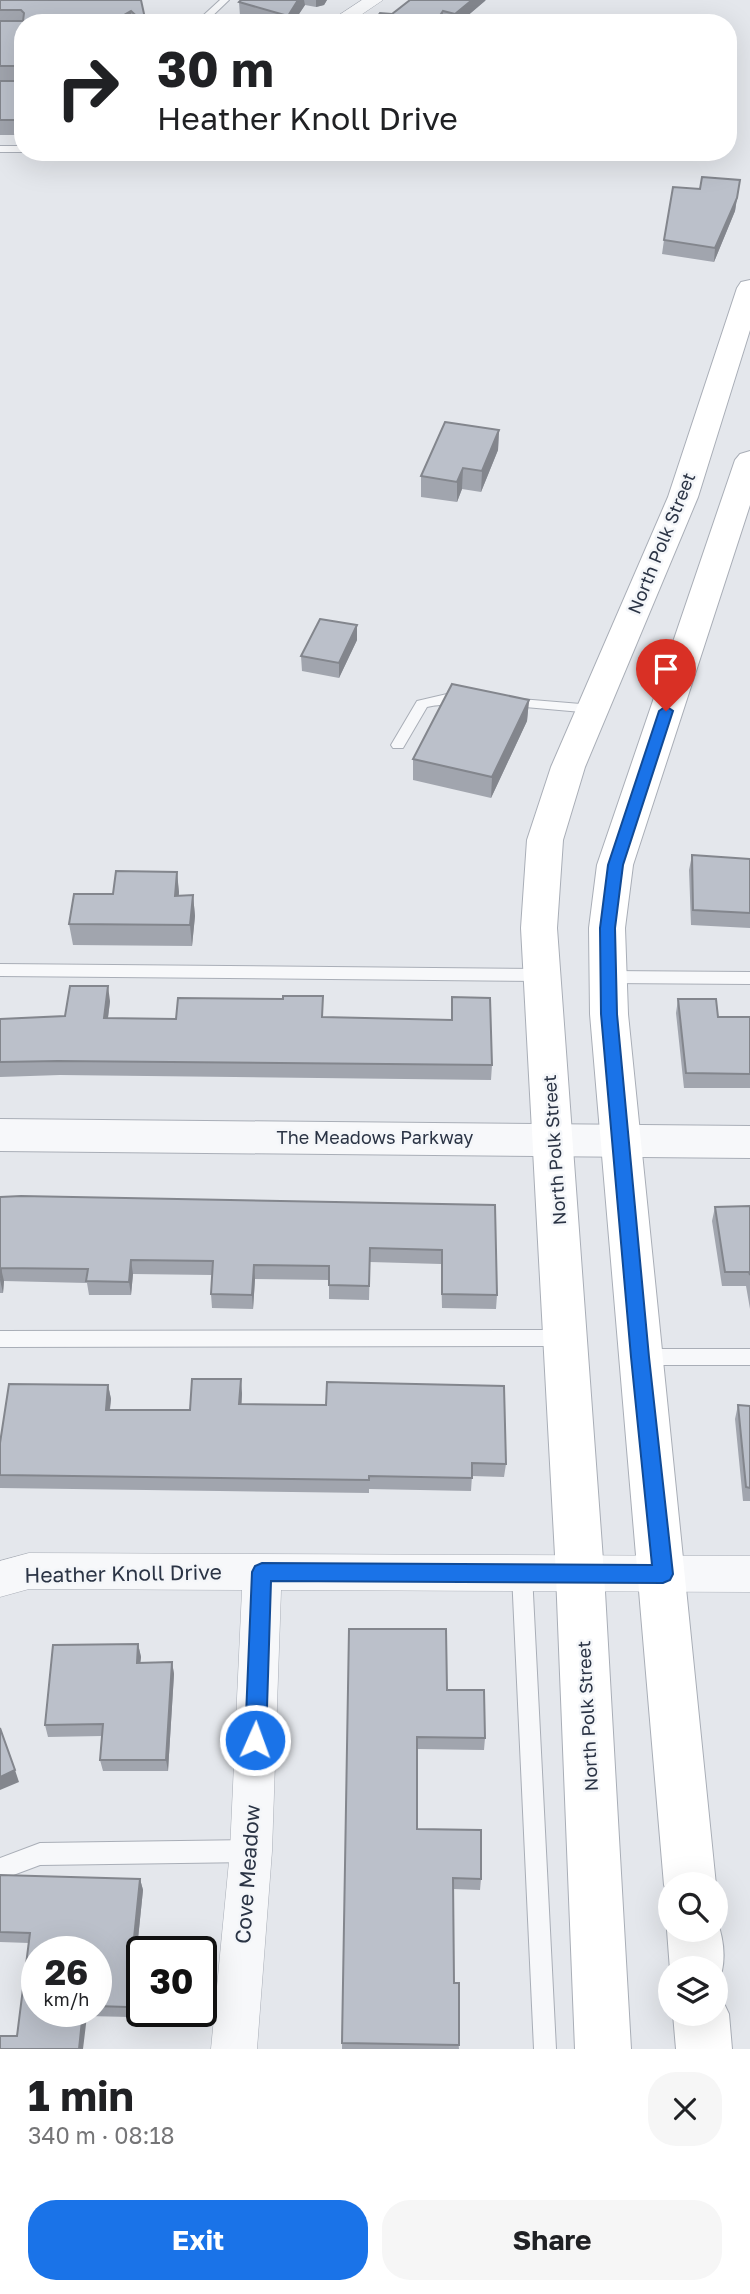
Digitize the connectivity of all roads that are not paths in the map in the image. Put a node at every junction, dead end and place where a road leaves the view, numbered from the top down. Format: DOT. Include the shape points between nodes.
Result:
graph roads {
  1 [pos="225,0"];
  2 [pos="374,0"];
  3 [pos="209,14"];
  4 [pos="351,14"];
  5 [pos="750,288"];
  6 [pos="750,460"];
  7 [pos="683,497"];
  8 [pos="734,505"];
  9 [pos="593,709"];
  10 [pos="398,745"];
  11 [pos="0,970"];
  12 [pos="542,975"];
  13 [pos="608,977"];
  14 [pos="750,978"];
  15 [pos="0,1135"];
  16 [pos="554,1138"];
  17 [pos="621,1139"];
  18 [pos="750,1142"];
  19 [pos="565,1338"];
  20 [pos="0,1339"];
  21 [pos="640,1357"];
  22 [pos="750,1357"];
  23 [pos="262,1572"];
  24 [pos="522,1574"];
  25 [pos="580,1574"];
  26 [pos="663,1574"];
  27 [pos="750,1574"];
  28 [pos="0,1579"];
  29 [pos="251,1851"];
  30 [pos="0,1869"];
  31 [pos="689,1872"];
  32 [pos="702,2026"];
  33 [pos="234,2049"];
  34 [pos="545,2049"];
  35 [pos="603,2049"];
  36 [pos="704,2049"];
  1 -- 3 [label="lane"];
  2 -- 4 [label="street"];
  5 -- 7 [label="main road, North Polk Street"];
  6 -- 8 [label="main road"];
  7 -- 8 [label="main road"];
  7 -- 9 [label="main road, North Polk Street"];
  8 -- 13 [label="main road" via="615,865 607,928"];
  9 -- 10 [label="lane" via="447,698 422,704"];
  9 -- 12 [label="main road, North Polk Street" via="568,767 545,840 538,928"];
  11 -- 12 [label="lane"];
  12 -- 16 [label="main road, North Polk Street"];
  13 -- 14 [label="lane"];
  13 -- 17 [label="main road"];
  15 -- 16 [label="street, The Meadows Parkway"];
  16 -- 17 [label="street, The Meadows Parkway"];
  16 -- 19 [label="main road, North Polk Street"];
  17 -- 18 [label="street, The Meadows Parkway"];
  17 -- 21 [label="main road"];
  19 -- 20 [label="lane"];
  19 -- 25 [label="main road, North Polk Street"];
  21 -- 22 [label="lane"];
  21 -- 26 [label="main road"];
  23 -- 24 [label="street, Heather Knoll Drive"];
  23 -- 28 [label="street, Heather Knoll Drive" via="29,1571"];
  23 -- 29 [label="street, Cove Meadow"];
  24 -- 25 [label="street, Heather Knoll Drive"];
  24 -- 34 [label="lane"];
  25 -- 26 [label="street, Heather Knoll Drive"];
  25 -- 35 [label="main road, North Polk Street"];
  26 -- 27 [label="street, Heather Knoll Drive"];
  26 -- 31 [label="main road"];
  29 -- 30 [label="lane" via="40,1854"];
  29 -- 33 [label="street, Cove Meadow"];
  32 -- 36 [label="main road"];
}
